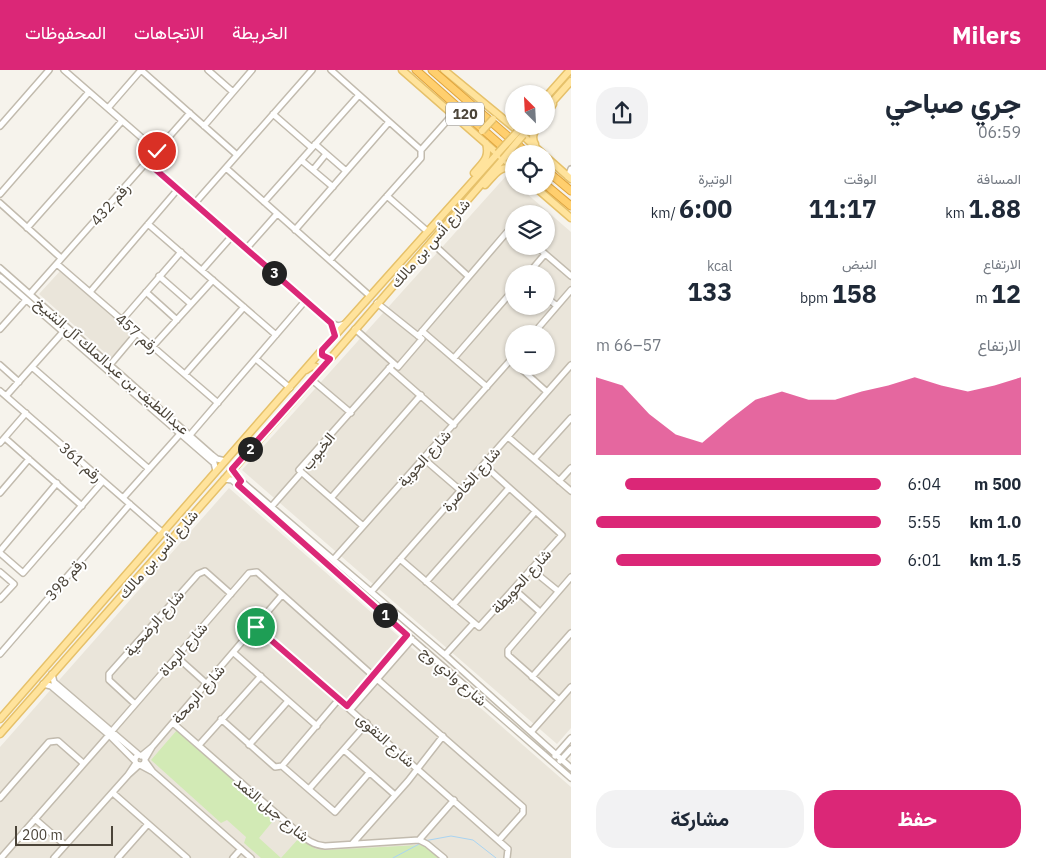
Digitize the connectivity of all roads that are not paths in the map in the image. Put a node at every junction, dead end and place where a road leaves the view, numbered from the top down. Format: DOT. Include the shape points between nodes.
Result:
graph roads {
  1 [pos="49,70"];
  2 [pos="64,70"];
  3 [pos="141,70"];
  4 [pos="208,70"];
  5 [pos="252,70"];
  6 [pos="312,70"];
  7 [pos="331,70"];
  8 [pos="402,70"];
  9 [pos="416,70"];
  10 [pos="432,70"];
  11 [pos="444,70"];
  12 [pos="570,70"];
  13 [pos="571,81"];
  14 [pos="555,86"];
  15 [pos="89,92"];
  16 [pos="233,92"];
  17 [pos="359,95"];
  18 [pos="557,96"];
  19 [pos="555,98"];
  20 [pos="555,100"];
  21 [pos="108,108"];
  22 [pos="190,113"];
  23 [pos="273,114"];
  24 [pos="453,114"];
  25 [pos="493,115"];
  26 [pos="0,116"];
  27 [pos="5,120"];
  28 [pos="504,120"];
  29 [pos="122,121"];
  30 [pos="389,122"];
  31 [pos="0,126"];
  32 [pos="204,126"];
  33 [pos="474,132"];
  34 [pos="518,135"];
  35 [pos="525,135"];
  36 [pos="485,142"];
  37 [pos="518,145"];
  38 [pos="534,145"];
  39 [pos="313,146"];
  40 [pos="505,149"];
  41 [pos="421,150"];
  42 [pos="157,151"];
  43 [pos="326,154"];
  44 [pos="238,155"];
  45 [pos="501,156"];
  46 [pos="301,160"];
  47 [pos="505,160"];
  48 [pos="147,162"];
  49 [pos="555,165"];
  50 [pos="505,167"];
  51 [pos="226,168"];
  52 [pos="571,169"];
  53 [pos="313,170"];
  54 [pos="346,171"];
  55 [pos="555,178"];
  56 [pos="570,178"];
  57 [pos="333,187"];
  58 [pos="178,189"];
  59 [pos="571,191"];
  60 [pos="555,193"];
  61 [pos="0,194"];
  62 [pos="460,194"];
  63 [pos="544,195"];
  64 [pos="387,196"];
  65 [pos="467,200"];
  66 [pos="264,202"];
  67 [pos="0,203"];
  68 [pos="194,203"];
  69 [pos="571,206"];
  70 [pos="5,208"];
  71 [pos="0,214"];
  72 [pos="277,214"];
  73 [pos="571,218"];
  74 [pos="148,224"];
  75 [pos="27,228"];
  76 [pos="295,230"];
  77 [pos="427,232"];
  78 [pos="505,234"];
  79 [pos="232,236"];
  80 [pos="431,242"];
  81 [pos="246,249"];
  82 [pos="181,252"];
  83 [pos="544,255"];
  84 [pos="546,255"];
  85 [pos="62,258"];
  86 [pos="330,260"];
  87 [pos="57,264"];
  88 [pos="536,265"];
  89 [pos="0,268"];
  90 [pos="202,270"];
  91 [pos="160,276"];
  92 [pos="468,276"];
  93 [pos="571,276"];
  94 [pos="0,277"];
  95 [pos="213,280"];
  96 [pos="571,290"];
  97 [pos="90,292"];
  98 [pos="146,292"];
  99 [pos="30,294"];
  100 [pos="370,296"];
  101 [pos="26,300"];
  102 [pos="505,300"];
  103 [pos="305,301"];
  104 [pos="378,303"];
  105 [pos="191,304"];
  106 [pos="557,306"];
  107 [pos="244,307"];
  108 [pos="122,320"];
  109 [pos="177,320"];
  110 [pos="331,323"];
  111 [pos="346,324"];
  112 [pos="541,325"];
  113 [pos="0,329"];
  114 [pos="355,330"];
  115 [pos="422,330"];
  116 [pos="62,332"];
  117 [pos="137,333"];
  118 [pos="276,335"];
  119 [pos="335,336"];
  120 [pos="418,336"];
  121 [pos="153,346"];
  122 [pos="322,350"];
  123 [pos="454,358"];
  124 [pos="256,359"];
  125 [pos="330,359"];
  126 [pos="0,365"];
  127 [pos="110,365"];
  128 [pos="571,365"];
  129 [pos="391,366"];
  130 [pos="32,367"];
  131 [pos="505,368"];
  132 [pos="306,370"];
  133 [pos="185,374"];
  134 [pos="528,375"];
  135 [pos="314,377"];
  136 [pos="19,382"];
  137 [pos="487,387"];
  138 [pos="290,388"];
  139 [pos="0,391"];
  140 [pos="547,392"];
  141 [pos="421,395"];
  142 [pos="6,396"];
  143 [pos="218,403"];
  144 [pos="350,412"];
  145 [pos="26,414"];
  146 [pos="571,418"];
  147 [pos="174,425"];
  148 [pos="454,425"];
  149 [pos="180,434"];
  150 [pos="190,435"];
  151 [pos="508,437"];
  152 [pos="5,438"];
  153 [pos="0,443"];
  154 [pos="208,455"];
  155 [pos="424,458"];
  156 [pos="29,459"];
  157 [pos="534,459"];
  158 [pos="225,461"];
  159 [pos="484,465"];
  160 [pos="571,468"];
  161 [pos="148,469"];
  162 [pos="232,469"];
  163 [pos="216,471"];
  164 [pos="301,472"];
  165 [pos="224,479"];
  166 [pos="104,481"];
  167 [pos="560,481"];
  168 [pos="57,483"];
  169 [pos="240,483"];
  170 [pos="510,488"];
  171 [pos="460,490"];
  172 [pos="571,491"];
  173 [pos="0,493"];
  174 [pos="123,498"];
  175 [pos="330,498"];
  176 [pos="130,504"];
  177 [pos="82,506"];
  178 [pos="272,506"];
  179 [pos="535,512"];
  180 [pos="363,526"];
  181 [pos="162,533"];
  182 [pos="0,552"];
  183 [pos="400,558"];
  184 [pos="334,559"];
  185 [pos="531,569"];
  186 [pos="0,572"];
  187 [pos="571,577"];
  188 [pos="426,582"];
  189 [pos="514,589"];
  190 [pos="558,591"];
  191 [pos="111,592"];
  192 [pos="371,592"];
  193 [pos="231,594"];
  194 [pos="282,595"];
  195 [pos="0,599"];
  196 [pos="119,599"];
  197 [pos="453,605"];
  198 [pos="540,612"];
  199 [pos="92,613"];
  200 [pos="100,620"];
  201 [pos="474,623"];
  202 [pos="256,627"];
  203 [pos="571,633"];
  204 [pos="407,635"];
  205 [pos="412,639"];
  206 [pos="234,653"];
  207 [pos="0,654"];
  208 [pos="445,655"];
  209 [pos="176,657"];
  210 [pos="392,658"];
  211 [pos="52,674"];
  212 [pos="261,676"];
  213 [pos="373,676"];
  214 [pos="532,677"];
  215 [pos="43,684"];
  216 [pos="207,684"];
  217 [pos="571,688"];
  218 [pos="340,699"];
  219 [pos="559,700"];
  220 [pos="288,701"];
  221 [pos="135,704"];
  222 [pos="349,707"];
  223 [pos="0,719"];
  224 [pos="221,720"];
  225 [pos="173,723"];
  226 [pos="367,723"];
  227 [pos="317,726"];
  228 [pos="531,732"];
  229 [pos="110,733"];
  230 [pos="0,734"];
  231 [pos="443,736"];
  232 [pos="571,738"];
  233 [pos="199,745"];
  234 [pos="249,745"];
  235 [pos="571,749"];
  236 [pos="344,750"];
  237 [pos="556,755"];
  238 [pos="142,758"];
  239 [pos="551,760"];
  240 [pos="561,760"];
  241 [pos="83,763"];
  242 [pos="138,764"];
  243 [pos="557,765"];
  244 [pos="282,766"];
  245 [pos="417,768"];
  246 [pos="571,768"];
  247 [pos="153,772"];
  248 [pos="370,773"];
  249 [pos="571,778"];
  250 [pos="309,789"];
  251 [pos="113,793"];
  252 [pos="396,795"];
  253 [pos="0,798"];
  254 [pos="454,800"];
  255 [pos="35,819"];
  256 [pos="148,824"];
  257 [pos="365,830"];
  258 [pos="419,840"];
  259 [pos="499,840"];
  260 [pos="367,844"];
  261 [pos="65,845"];
  262 [pos="352,845"];
  263 [pos="241,850"];
  264 [pos="181,853"];
  265 [pos="1,858"];
  266 [pos="54,858"];
  267 [pos="118,858"];
  268 [pos="177,858"];
  269 [pos="187,858"];
  270 [pos="233,858"];
  271 [pos="251,858"];
  272 [pos="444,858"];
  273 [pos="507,858"];
  1 -- 27 [label="street"];
  2 -- 15 [label="street"];
  3 -- 21 [label="street"];
  3 -- 22 [label="street"];
  4 -- 16 [label="street"];
  5 -- 16 [label="street"];
  6 -- 23 [label="street"];
  7 -- 17 [label="street"];
  8 -- 24 [label="main road"];
  9 -- 40 [label="highway, 120"];
  10 -- 37 [label="highway, 120"];
  11 -- 25 [label="main road"];
  12 -- 14 [label="main road"];
  13 -- 18 [label="main road"];
  15 -- 21 [label="street"];
  15 -- 61 [label="street"];
  16 -- 32 [label="street"];
  17 -- 30 [label="street"];
  17 -- 39 [label="street"];
  18 -- 19 [label="main road"];
  18 -- 20 [label="main road"];
  21 -- 29 [label="street"];
  22 -- 32 [label="street"];
  22 -- 42 [label="street, رقم 432"];
  23 -- 39 [label="street"];
  23 -- 44 [label="street"];
  24 -- 33 [label="main road"];
  24 -- 41 [label="street"];
  25 -- 28 [label="main road"];
  25 -- 33 [label="main road, bridge" via="482,131"];
  26 -- 27 [label="street"];
  27 -- 31 [label="street"];
  29 -- 42 [label="street"];
  29 -- 75 [label="street"];
  30 -- 41 [label="street"];
  30 -- 54 [label="street"];
  32 -- 44 [label="street"];
  33 -- 36 [label="main road"];
  34 -- 45 [label="main road, شارع أنس بن مالك, bridge"];
  35 -- 38 [label="main road"];
  36 -- 45 [label="main road"];
  36 -- 62 [label="main road" via="487,158"];
  39 -- 43 [label="street"];
  39 -- 46 [label="street"];
  41 -- 64 [label="street" via="421,158"];
  42 -- 48 [label="street, رقم 432"];
  43 -- 53 [label="street"];
  43 -- 54 [label="street"];
  44 -- 51 [label="street"];
  45 -- 47 [label="main road"];
  45 -- 62 [label="main road, شارع أنس بن مالك"];
  45 -- 65 [label="main road, شارع أنس بن مالك"];
  46 -- 53 [label="street"];
  46 -- 66 [label="street"];
  48 -- 58 [label="street"];
  48 -- 85 [label="street, رقم 432"];
  49 -- 56 [label="main road"];
  50 -- 65 [label="main road"];
  51 -- 66 [label="street"];
  51 -- 68 [label="street"];
  52 -- 56 [label="street"];
  53 -- 57 [label="street"];
  54 -- 57 [label="street"];
  55 -- 59 [label="highway"];
  57 -- 76 [label="street"];
  58 -- 68 [label="street"];
  58 -- 74 [label="street"];
  60 -- 69 [label="highway"];
  62 -- 77 [label="main road, شارع أنس بن مالك"];
  63 -- 73 [label="main road"];
  64 -- 77 [label="street"];
  64 -- 86 [label="street"];
  65 -- 80 [label="main road, شارع أنس بن مالك"];
  66 -- 72 [label="street"];
  67 -- 70 [label="street"];
  68 -- 79 [label="street"];
  70 -- 71 [label="street"];
  70 -- 75 [label="street"];
  72 -- 76 [label="street"];
  72 -- 81 [label="street"];
  74 -- 82 [label="street"];
  74 -- 97 [label="street"];
  75 -- 85 [label="street"];
  76 -- 86 [label="street"];
  77 -- 100 [label="main road, شارع أنس بن مالك"];
  78 -- 92 [label="street"];
  79 -- 81 [label="street"];
  79 -- 90 [label="street"];
  80 -- 92 [label="street"];
  80 -- 104 [label="main road, شارع أنس بن مالك"];
  81 -- 103 [label="street"];
  82 -- 90 [label="street"];
  82 -- 91 [label="street"];
  83 -- 88 [label="street"];
  84 -- 93 [label="street"];
  85 -- 87 [label="street, رقم 432"];
  86 -- 100 [label="street"];
  87 -- 97 [label="street, رقم 457"];
  87 -- 99 [label="street, رقم 432"];
  89 -- 99 [label="street, عبداللطيف بن عبدالملك آل الشيخ"];
  90 -- 95 [label="street"];
  91 -- 98 [label="street"];
  91 -- 105 [label="street"];
  92 -- 115 [label="street"];
  94 -- 101 [label="street, عبداللطيف بن عبدالملك آل الشيخ"];
  95 -- 105 [label="street"];
  95 -- 107 [label="street"];
  96 -- 106 [label="street"];
  97 -- 108 [label="street, رقم 457"];
  98 -- 108 [label="street"];
  98 -- 109 [label="street"];
  99 -- 127 [label="street, عبداللطيف بن عبدالملك آل الشيخ"];
  100 -- 111 [label="main road, شارع أنس بن مالك"];
  101 -- 113 [label="street"];
  101 -- 116 [label="street, عبداللطيف بن عبدالملك آل الشيخ"];
  102 -- 123 [label="street"];
  103 -- 110 [label="street"];
  103 -- 118 [label="street"];
  104 -- 114 [label="main road, شارع أنس بن مالك"];
  104 -- 120 [label="street"];
  105 -- 109 [label="street"];
  106 -- 112 [label="street"];
  107 -- 118 [label="street"];
  107 -- 133 [label="street"];
  108 -- 117 [label="street, رقم 457"];
  109 -- 121 [label="street"];
  110 -- 111 [label="street" via="338,326"];
  110 -- 119 [label="street"];
  111 -- 119 [label="main road, شارع أنس بن مالك"];
  114 -- 125 [label="main road, شارع أنس بن مالك"];
  114 -- 129 [label="street"];
  115 -- 120 [label="street"];
  115 -- 123 [label="street"];
  116 -- 130 [label="street"];
  116 -- 147 [label="street, عبداللطيف بن عبدالملك آل الشيخ"];
  117 -- 121 [label="street, رقم 457"];
  117 -- 127 [label="street"];
  118 -- 124 [label="street"];
  119 -- 122 [label="main road, شارع أنس بن مالك"];
  120 -- 129 [label="street, الخبوب" via="422,339 398,367"];
  121 -- 133 [label="street, رقم 457"];
  122 -- 125 [label="main road" via="322,355"];
  122 -- 132 [label="main road, شارع أنس بن مالك"];
  123 -- 137 [label="street"];
  124 -- 138 [label="street"];
  124 -- 143 [label="street"];
  125 -- 135 [label="main road, شارع أنس بن مالك"];
  126 -- 136 [label="street"];
  127 -- 147 [label="street, عبداللطيف بن عبدالملك آل الشيخ"];
  128 -- 140 [label="street, شارع الخاصرة"];
  129 -- 141 [label="street"];
  129 -- 144 [label="street, الخبوب"];
  130 -- 136 [label="street"];
  130 -- 161 [label="street"];
  131 -- 137 [label="street, شارع الحوية"];
  132 -- 135 [label="main road" via="316,367"];
  132 -- 138 [label="main road, شارع أنس بن مالك"];
  133 -- 143 [label="street, رقم 457"];
  134 -- 140 [label="street"];
  135 -- 144 [label="street"];
  135 -- 162 [label="main road, شارع أنس بن مالك"];
  136 -- 142 [label="street"];
  137 -- 148 [label="street, شارع الحوية"];
  138 -- 158 [label="main road, شارع أنس بن مالك"];
  139 -- 142 [label="street, رقم 361"];
  140 -- 151 [label="street, شارع الخاصرة"];
  141 -- 148 [label="street"];
  141 -- 175 [label="street"];
  142 -- 145 [label="street, رقم 361"];
  143 -- 150 [label="street"];
  144 -- 164 [label="street, الخبوب" via="299,470"];
  145 -- 152 [label="street"];
  145 -- 166 [label="street, رقم 361"];
  146 -- 157 [label="street"];
  147 -- 149 [label="street, عبداللطيف بن عبدالملك آل الشيخ"];
  147 -- 150 [label="street, عبداللطيف بن عبدالملك آل الشيخ"];
  148 -- 155 [label="street, شارع الحوية"];
  149 -- 154 [label="street, عبداللطيف بن عبدالملك آل الشيخ"];
  149 -- 161 [label="street"];
  150 -- 154 [label="street, عبداللطيف بن عبدالملك آل الشيخ"];
  151 -- 157 [label="street"];
  151 -- 159 [label="street, شارع الخاصرة"];
  152 -- 153 [label="street"];
  152 -- 156 [label="street"];
  154 -- 158 [label="street, عبداللطيف بن عبدالملك آل الشيخ"];
  154 -- 163 [label="street, عبداللطيف بن عبدالملك آل الشيخ"];
  155 -- 171 [label="street"];
  155 -- 180 [label="street, شارع الحوية"];
  156 -- 168 [label="street"];
  156 -- 173 [label="street"];
  157 -- 167 [label="street"];
  158 -- 163 [label="main road, شارع أنس بن مالك"];
  159 -- 170 [label="street, شارع الحويطة"];
  159 -- 171 [label="street, شارع الخاصرة"];
  160 -- 167 [label="street"];
  161 -- 174 [label="street"];
  162 -- 165 [label="main road, شارع أنس بن مالك"];
  162 -- 169 [label="street, شارع وادي وج"];
  163 -- 181 [label="main road, شارع أنس بن مالك"];
  164 -- 175 [label="street, الخبوب"];
  164 -- 178 [label="street"];
  165 -- 169 [label="street, شارع وادي وج"];
  165 -- 196 [label="main road, شارع أنس بن مالك"];
  166 -- 174 [label="street, رقم 361"];
  166 -- 177 [label="street"];
  167 -- 172 [label="street"];
  168 -- 177 [label="street"];
  168 -- 182 [label="street"];
  169 -- 178 [label="street, شارع وادي وج"];
  169 -- 204 [label="street, شارع وادي وج"];
  170 -- 179 [label="street, شارع الحويطة"];
  170 -- 188 [label="street"];
  171 -- 183 [label="street, شارع الخاصرة"];
  174 -- 176 [label="street, رقم 361"];
  175 -- 180 [label="street, الخبوب"];
  176 -- 181 [label="street, رقم 361"];
  176 -- 207 [label="street, رقم 398"];
  177 -- 182 [label="street" via="23,573"];
  178 -- 184 [label="street, شارع وادي وج"];
  179 -- 185 [label="street, شارع الحويطة" via="562,535"];
  179 -- 197 [label="street"];
  180 -- 184 [label="street, شارع الحوية"];
  181 -- 191 [label="main road, شارع أنس بن مالك"];
  183 -- 188 [label="street, شارع الحويطة"];
  183 -- 192 [label="street, شارع الخاصرة"];
  184 -- 192 [label="street, شارع وادي وج"];
  185 -- 189 [label="street, شارع الحويطة"];
  185 -- 190 [label="street"];
  186 -- 195 [label="street" via="14,584"];
  187 -- 190 [label="street"];
  188 -- 197 [label="street, شارع الحويطة"];
  189 -- 198 [label="street"];
  189 -- 201 [label="street, شارع الحويطة" via="479,627"];
  190 -- 198 [label="street"];
  191 -- 196 [label="main road" via="112,598"];
  191 -- 199 [label="main road, شارع أنس بن مالك"];
  192 -- 208 [label="street, شارع وادي وج"];
  193 -- 194 [label="street, شارع الرماة" via="249,573 257,572"];
  193 -- 209 [label="street, شارع الرماة"];
  193 -- 221 [label="street, شارع الرضحية" via="205,570 198,574 109,674 108,680"];
  194 -- 202 [label="street, شارع الرمحة"];
  194 -- 213 [label="street"];
  196 -- 200 [label="main road, شارع أنس بن مالك"];
  197 -- 201 [label="street, شارع الحويطة"];
  198 -- 214 [label="street" via="508,650 508,655"];
  199 -- 200 [label="main road" via="98,614"];
  199 -- 223 [label="main road, شارع أنس بن مالك"];
  200 -- 211 [label="main road, شارع أنس بن مالك"];
  201 -- 208 [label="street"];
  202 -- 206 [label="street, شارع الرمحة"];
  202 -- 218 [label="street, شارع التقوى"];
  203 -- 214 [label="street"];
  204 -- 205 [label="street, شارع وادي وج"];
  204 -- 210 [label="street"];
  205 -- 210 [label="street"];
  205 -- 239 [label="street, شارع وادي وج"];
  206 -- 212 [label="street"];
  206 -- 216 [label="street, شارع الرمحة"];
  208 -- 228 [label="street, شارع وادي وج"];
  209 -- 216 [label="street"];
  209 -- 221 [label="street, شارع الرماة"];
  210 -- 213 [label="street"];
  211 -- 215 [label="main road, شارع أنس بن مالك"];
  211 -- 229 [label="street" via="54,682"];
  212 -- 220 [label="street"];
  212 -- 224 [label="street"];
  213 -- 222 [label="street"];
  213 -- 231 [label="street"];
  214 -- 219 [label="street"];
  215 -- 229 [label="street" via="51,686"];
  215 -- 230 [label="main road, شارع أنس بن مالك"];
  216 -- 225 [label="street, شارع الرمحة"];
  217 -- 219 [label="street"];
  218 -- 222 [label="street, شارع التقوى"];
  218 -- 227 [label="street"];
  219 -- 228 [label="street"];
  220 -- 227 [label="street"];
  220 -- 234 [label="street"];
  221 -- 229 [label="street, شارع الرماة"];
  222 -- 226 [label="street, شارع التقوى"];
  224 -- 233 [label="street"];
  224 -- 234 [label="street"];
  225 -- 233 [label="street, شارع جبل الثمد"];
  225 -- 238 [label="street, شارع الرمحة"];
  226 -- 236 [label="street"];
  226 -- 245 [label="street, شارع التقوى"];
  227 -- 244 [label="street"];
  228 -- 237 [label="street, شارع وادي وج"];
  229 -- 238 [label="street"];
  229 -- 241 [label="street, شارع الرماة"];
  229 -- 242 [label="street"];
  231 -- 245 [label="street"];
  231 -- 259 [label="street" via="523,807 524,810"];
  232 -- 237 [label="street"];
  233 -- 262 [label="street, شارع جبل الثمد" via="309,841 326,846"];
  234 -- 244 [label="street" via="275,767"];
  235 -- 240 [label="street"];
  236 -- 248 [label="street"];
  236 -- 250 [label="street"];
  237 -- 239 [label="street"];
  237 -- 240 [label="street, شارع وادي وج"];
  238 -- 242 [label="street"];
  238 -- 242 [label="street" via="136,757"];
  238 -- 247 [label="street"];
  239 -- 243 [label="street, شارع وادي وج"];
  240 -- 243 [label="street"];
  240 -- 246 [label="street, شارع وادي وج"];
  241 -- 253 [label="street" via="58,741 49,742"];
  241 -- 255 [label="street, شارع الرماة"];
  242 -- 247 [label="street"];
  242 -- 251 [label="street"];
  243 -- 249 [label="street, شارع وادي وج"];
  244 -- 250 [label="street"];
  245 -- 252 [label="street"];
  245 -- 254 [label="street, شارع التقوى"];
  247 -- 263 [label="street"];
  248 -- 250 [label="street" via="335,812"];
  248 -- 252 [label="street"];
  251 -- 256 [label="street"];
  251 -- 261 [label="street"];
  252 -- 257 [label="street"];
  254 -- 258 [label="street"];
  254 -- 259 [label="street, شارع التقوى"];
  255 -- 261 [label="street"];
  255 -- 265 [label="street, شارع الرماة"];
  256 -- 264 [label="street"];
  256 -- 267 [label="street"];
  257 -- 260 [label="street"];
  257 -- 262 [label="street"];
  258 -- 260 [label="street, شارع جبل الثمد"];
  258 -- 272 [label="street"];
  259 -- 273 [label="street, شارع التقوى" via="508,849"];
  260 -- 262 [label="street, شارع جبل الثمد"];
  261 -- 266 [label="street"];
  263 -- 270 [label="street"];
  263 -- 271 [label="street"];
  264 -- 268 [label="street"];
  264 -- 269 [label="street"];
}
